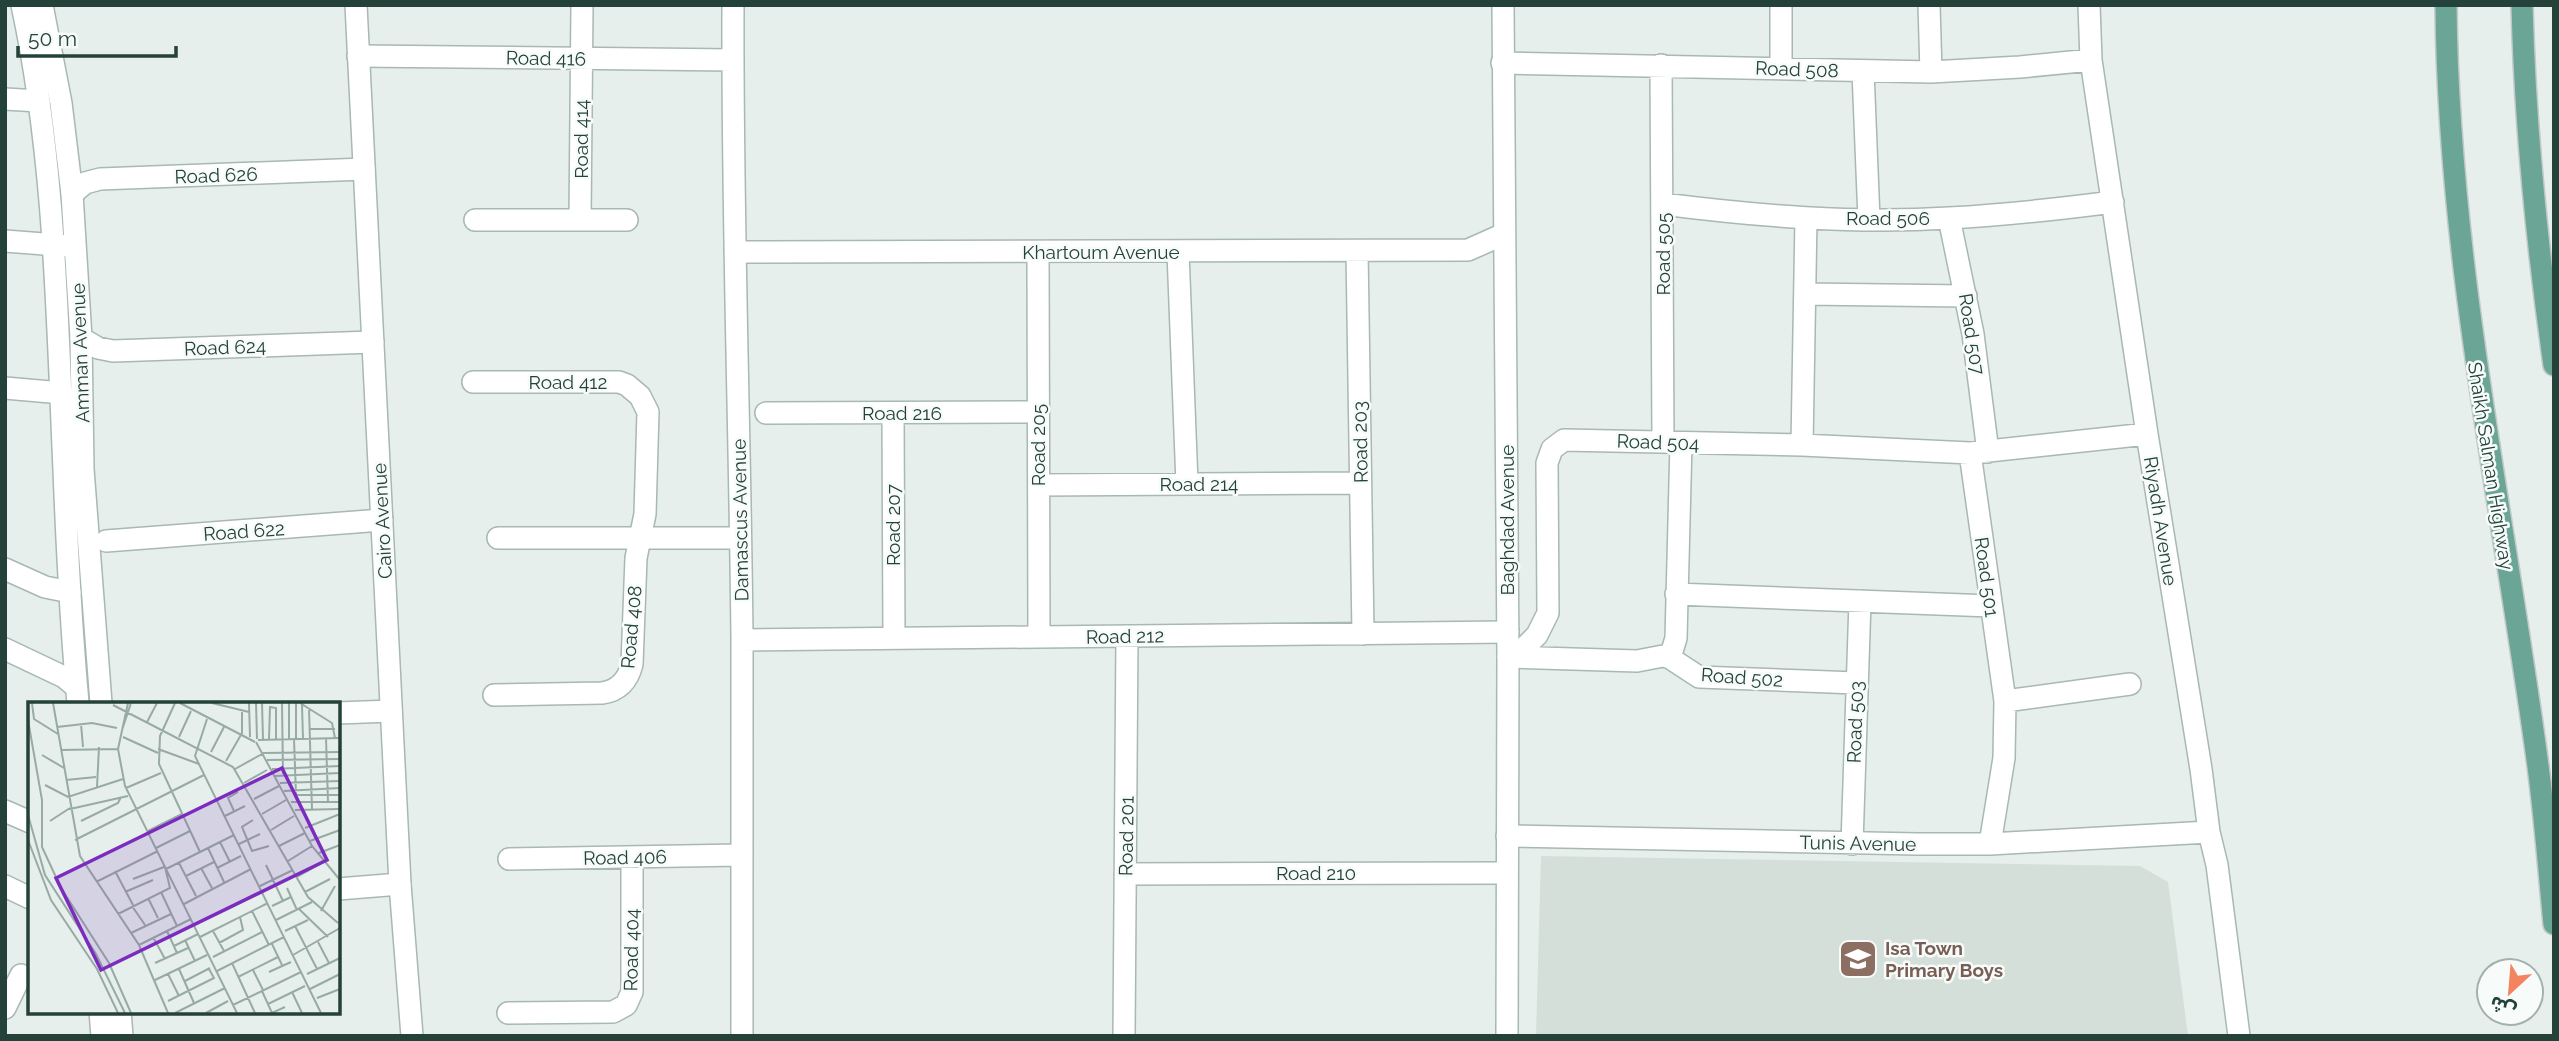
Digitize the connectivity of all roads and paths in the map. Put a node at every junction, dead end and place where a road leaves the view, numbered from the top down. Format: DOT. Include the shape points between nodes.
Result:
graph roads {
  1 [pos="22,5"];
  2 [pos="42,5"];
  3 [pos="356,5"];
  4 [pos="582,5"];
  5 [pos="733,5"];
  6 [pos="1503,5"];
  7 [pos="1781,5"];
  8 [pos="1929,5"];
  9 [pos="2089,5"];
  10 [pos="2446,5"];
  11 [pos="2522,5"];
  12 [pos="358,56"];
  13 [pos="581,58"];
  14 [pos="733,60"];
  15 [pos="2091,60"];
  16 [pos="1502,63"];
  17 [pos="1661,65"];
  18 [pos="1781,67"];
  19 [pos="1863,71"];
  20 [pos="1931,72"];
  21 [pos="5,99"];
  22 [pos="39,101"];
  23 [pos="364,169"];
  24 [pos="72,194"];
  25 [pos="2113,202"];
  26 [pos="1663,204"];
  27 [pos="1806,218"];
  28 [pos="1949,218"];
  29 [pos="1869,219"];
  30 [pos="475,220"];
  31 [pos="580,220"];
  32 [pos="627,220"];
  33 [pos="1504,234"];
  34 [pos="5,241"];
  35 [pos="65,246"];
  36 [pos="1468,250"];
  37 [pos="1178,251"];
  38 [pos="1357,251"];
  39 [pos="735,252"];
  40 [pos="1038,252"];
  41 [pos="1505,272"];
  42 [pos="1805,294"];
  43 [pos="1966,296"];
  44 [pos="81,338"];
  45 [pos="373,342"];
  46 [pos="2554,365"];
  47 [pos="473,382"];
  48 [pos="5,388"];
  49 [pos="62,393"];
  50 [pos="1038,412"];
  51 [pos="766,413"];
  52 [pos="893,413"];
  53 [pos="2147,434"];
  54 [pos="1672,442"];
  55 [pos="1802,445"];
  56 [pos="1979,452"];
  57 [pos="1187,484"];
  58 [pos="1360,484"];
  59 [pos="1039,485"];
  60 [pos="382,520"];
  61 [pos="498,538"];
  62 [pos="640,538"];
  63 [pos="740,538"];
  64 [pos="106,541"];
  65 [pos="5,569"];
  66 [pos="70,592"];
  67 [pos="1676,594"];
  68 [pos="1860,601"];
  69 [pos="1991,606"];
  70 [pos="1508,632"];
  71 [pos="1363,634"];
  72 [pos="1127,636"];
  73 [pos="1039,637"];
  74 [pos="894,638"];
  75 [pos="742,640"];
  76 [pos="5,649"];
  77 [pos="1512,657"];
  78 [pos="1670,657"];
  79 [pos="1856,683"];
  80 [pos="2130,684"];
  81 [pos="77,695"];
  82 [pos="494,695"];
  83 [pos="2005,701"];
  84 [pos="101,702"];
  85 [pos="391,711"];
  86 [pos="340,713"];
  87 [pos="5,811"];
  88 [pos="28,821"];
  89 [pos="2209,832"];
  90 [pos="1507,836"];
  91 [pos="1852,844"];
  92 [pos="1990,844"];
  93 [pos="740,855"];
  94 [pos="632,857"];
  95 [pos="509,859"];
  96 [pos="1507,873"];
  97 [pos="1125,874"];
  98 [pos="400,884"];
  99 [pos="5,886"];
  100 [pos="340,889"];
  101 [pos="28,897"];
  102 [pos="2554,924"];
  103 [pos="19,974"];
  104 [pos="5,1009"];
  105 [pos="100,1013"];
  106 [pos="120,1013"];
  107 [pos="508,1013"];
  108 [pos="102,1036"];
  109 [pos="122,1036"];
  110 [pos="412,1036"];
  111 [pos="742,1036"];
  112 [pos="1124,1036"];
  113 [pos="1507,1036"];
  114 [pos="2239,1036"];
  1 -- 22 [label="street, Amman Avenue"];
  2 -- 24 [label="street, Amman Avenue"];
  3 -- 12 [label="street, Cairo Avenue"];
  4 -- 13 [label="street, Road 414"];
  5 -- 14 [label="street, Damascus Avenue"];
  6 -- 16 [label="street, Baghdad Avenue"];
  7 -- 18 [label="street"];
  8 -- 20 [label="street"];
  9 -- 15 [label="street, Riyadh Avenue"];
  10 -- 102 [label="main road, Shaikh Salman Highway" via="2455,175 2469,311 2538,768"];
  11 -- 46 [label="main road" via="2532,178"];
  12 -- 13 [label="street, Road 416"];
  12 -- 23 [label="street, Cairo Avenue"];
  13 -- 14 [label="street, Road 416"];
  13 -- 31 [label="street, Road 414"];
  14 -- 39 [label="street, Damascus Avenue"];
  15 -- 20 [label="street, Road 508"];
  15 -- 25 [label="street, Riyadh Avenue"];
  16 -- 17 [label="street, Road 508"];
  16 -- 33 [label="street, Baghdad Avenue"];
  17 -- 18 [label="street, Road 508"];
  17 -- 26 [label="street, Road 505"];
  18 -- 19 [label="street, Road 508"];
  19 -- 20 [label="street, Road 508"];
  19 -- 29 [label="street"];
  21 -- 22 [label="street"];
  22 -- 35 [label="street, Amman Avenue"];
  23 -- 24 [label="street, Road 626" via="100,179 85,183"];
  23 -- 45 [label="street, Cairo Avenue"];
  24 -- 35 [label="street, Amman Avenue"];
  25 -- 28 [label="street, Road 506"];
  25 -- 53 [label="street, Riyadh Avenue"];
  26 -- 27 [label="street, Road 506"];
  26 -- 54 [label="street, Road 505"];
  27 -- 29 [label="street, Road 506"];
  27 -- 42 [label="street"];
  28 -- 29 [label="street, Road 506"];
  28 -- 43 [label="street, Road 507"];
  30 -- 31 [label="street"];
  31 -- 32 [label="street"];
  33 -- 36 [label="street, Khartoum Avenue"];
  33 -- 41 [label="street, Baghdad Avenue"];
  34 -- 35 [label="street"];
  35 -- 44 [label="street, Amman Avenue"];
  35 -- 49 [label="street, Amman Avenue"];
  36 -- 38 [label="street, Khartoum Avenue"];
  36 -- 41 [label="street, Khartoum Avenue"];
  37 -- 38 [label="street, Khartoum Avenue"];
  37 -- 40 [label="street, Khartoum Avenue"];
  37 -- 57 [label="street"];
  38 -- 58 [label="street, Road 203"];
  39 -- 40 [label="street, Khartoum Avenue"];
  39 -- 63 [label="street, Damascus Avenue"];
  40 -- 50 [label="street, Road 205"];
  41 -- 70 [label="street, Baghdad Avenue"];
  42 -- 43 [label="street"];
  42 -- 55 [label="street"];
  43 -- 56 [label="street, Road 507"];
  44 -- 45 [label="street, Road 624" via="113,351"];
  44 -- 84 [label="street, Amman Avenue" via="83,469"];
  45 -- 60 [label="street, Cairo Avenue"];
  47 -- 62 [label="street, Road 412" via="619,382 634,390 648,412"];
  48 -- 49 [label="street"];
  49 -- 66 [label="street, Amman Avenue"];
  50 -- 52 [label="street, Road 216"];
  50 -- 59 [label="street, Road 205"];
  51 -- 52 [label="street, Road 216"];
  52 -- 74 [label="street, Road 207"];
  53 -- 56 [label="street"];
  53 -- 89 [label="street, Riyadh Avenue"];
  54 -- 55 [label="street, Road 504"];
  54 -- 67 [label="street"];
  54 -- 77 [label="street, Road 504" via="1572,439 1552,449 1548,463 1548,613 1537,635"];
  55 -- 56 [label="street, Road 504"];
  56 -- 69 [label="street, Road 501"];
  57 -- 58 [label="street, Road 214"];
  57 -- 59 [label="street, Road 214"];
  58 -- 71 [label="street, Road 203"];
  59 -- 73 [label="street, Road 205"];
  60 -- 64 [label="street, Road 622"];
  60 -- 85 [label="street, Cairo Avenue"];
  61 -- 62 [label="street"];
  62 -- 63 [label="street"];
  62 -- 82 [label="street, Road 408" via="632,664 621,686 602,693"];
  63 -- 75 [label="street, Damascus Avenue"];
  65 -- 66 [label="street" via="45,587"];
  66 -- 81 [label="street, Amman Avenue"];
  67 -- 68 [label="street"];
  67 -- 78 [label="street"];
  68 -- 69 [label="street"];
  68 -- 79 [label="street, Road 503"];
  69 -- 83 [label="street, Road 501"];
  70 -- 71 [label="street, Road 212"];
  70 -- 77 [label="street, Baghdad Avenue"];
  71 -- 72 [label="street, Road 212"];
  72 -- 73 [label="street, Road 212"];
  72 -- 97 [label="street, Road 201"];
  73 -- 74 [label="street, Road 212"];
  74 -- 75 [label="street, Road 212"];
  75 -- 93 [label="street, Damascus Avenue"];
  76 -- 81 [label="street" via="64,677"];
  77 -- 78 [label="street" via="1637,661"];
  77 -- 90 [label="street, Baghdad Avenue"];
  78 -- 79 [label="street, Road 502" via="1699,677"];
  79 -- 91 [label="street, Road 503"];
  80 -- 83 [label="street"];
  83 -- 92 [label="street, Road 501" via="2004,758"];
  85 -- 86 [label="street"];
  85 -- 98 [label="street, Cairo Avenue"];
  87 -- 88 [label="street"];
  89 -- 92 [label="street, Tunis Avenue"];
  89 -- 114 [label="street, Riyadh Avenue"];
  90 -- 91 [label="street, Tunis Avenue"];
  90 -- 96 [label="street, Baghdad Avenue"];
  91 -- 92 [label="street, Tunis Avenue"];
  93 -- 94 [label="street, Road 406"];
  93 -- 111 [label="street, Damascus Avenue"];
  94 -- 95 [label="street, Road 406"];
  94 -- 107 [label="street, Road 404" via="632,992 626,1006 613,1012"];
  96 -- 97 [label="street, Road 210"];
  96 -- 113 [label="street, Baghdad Avenue"];
  97 -- 112 [label="street, Road 201"];
  98 -- 100 [label="street"];
  98 -- 110 [label="street, Cairo Avenue"];
  99 -- 101 [label="street"];
  103 -- 104 [label="street"];
  105 -- 108 [label="street"];
  106 -- 109 [label="street"];
}
